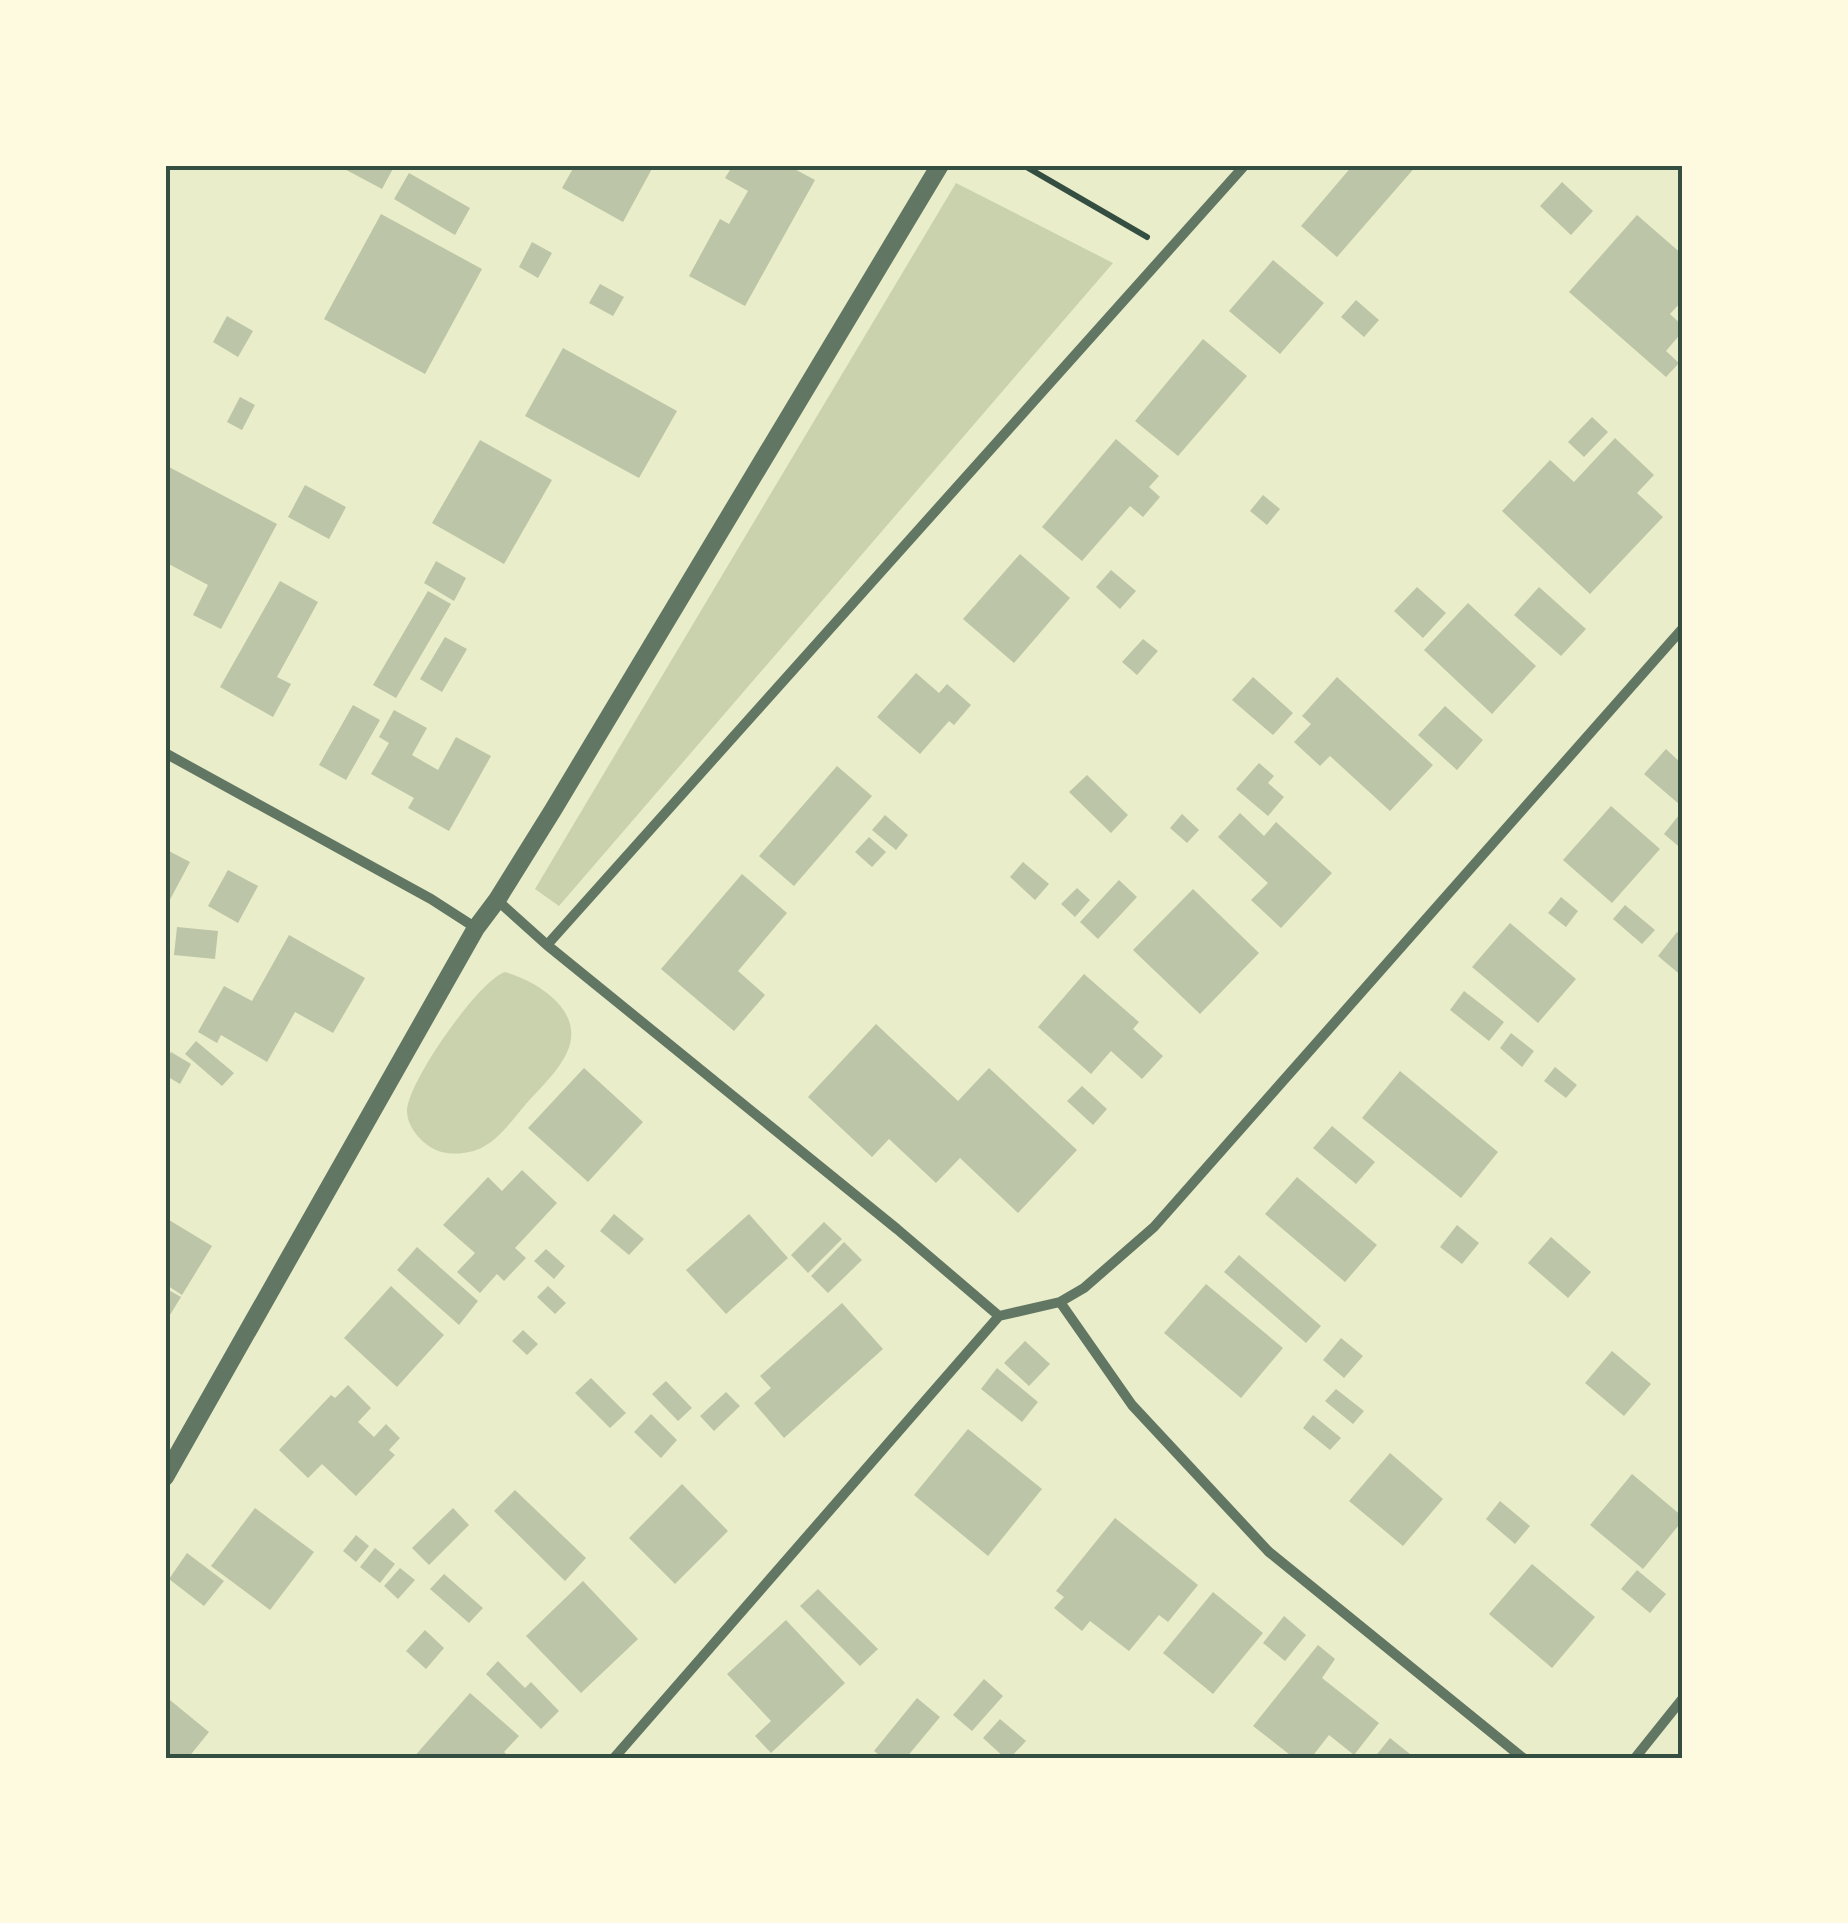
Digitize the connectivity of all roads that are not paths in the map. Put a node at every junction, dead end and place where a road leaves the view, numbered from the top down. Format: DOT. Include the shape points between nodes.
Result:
graph roads {
  1 [pos="940,165"];
  2 [pos="1244,165"];
  3 [pos="1683,628"];
  4 [pos="165,752"];
  5 [pos="497,900"];
  6 [pos="476,928"];
  7 [pos="547,946"];
  8 [pos="1060,1302"];
  9 [pos="999,1316"];
  10 [pos="165,1477"];
  11 [pos="1683,1698"];
  12 [pos="614,1758"];
  13 [pos="1523,1758"];
  14 [pos="1635,1758"];
  1 -- 5 [label="street"];
  2 -- 7 [label="street"];
  3 -- 8 [label="street" via="1154,1227"];
  4 -- 6 [label="street"];
  5 -- 6 [label="street"];
  5 -- 7 [label="street"];
  6 -- 10 [label="street"];
  7 -- 9 [label="street"];
  8 -- 9 [label="street"];
  8 -- 13 [label="street" via="1132,1405 1269,1552"];
  9 -- 12 [label="street"];
  11 -- 14 [label="street"];
}
